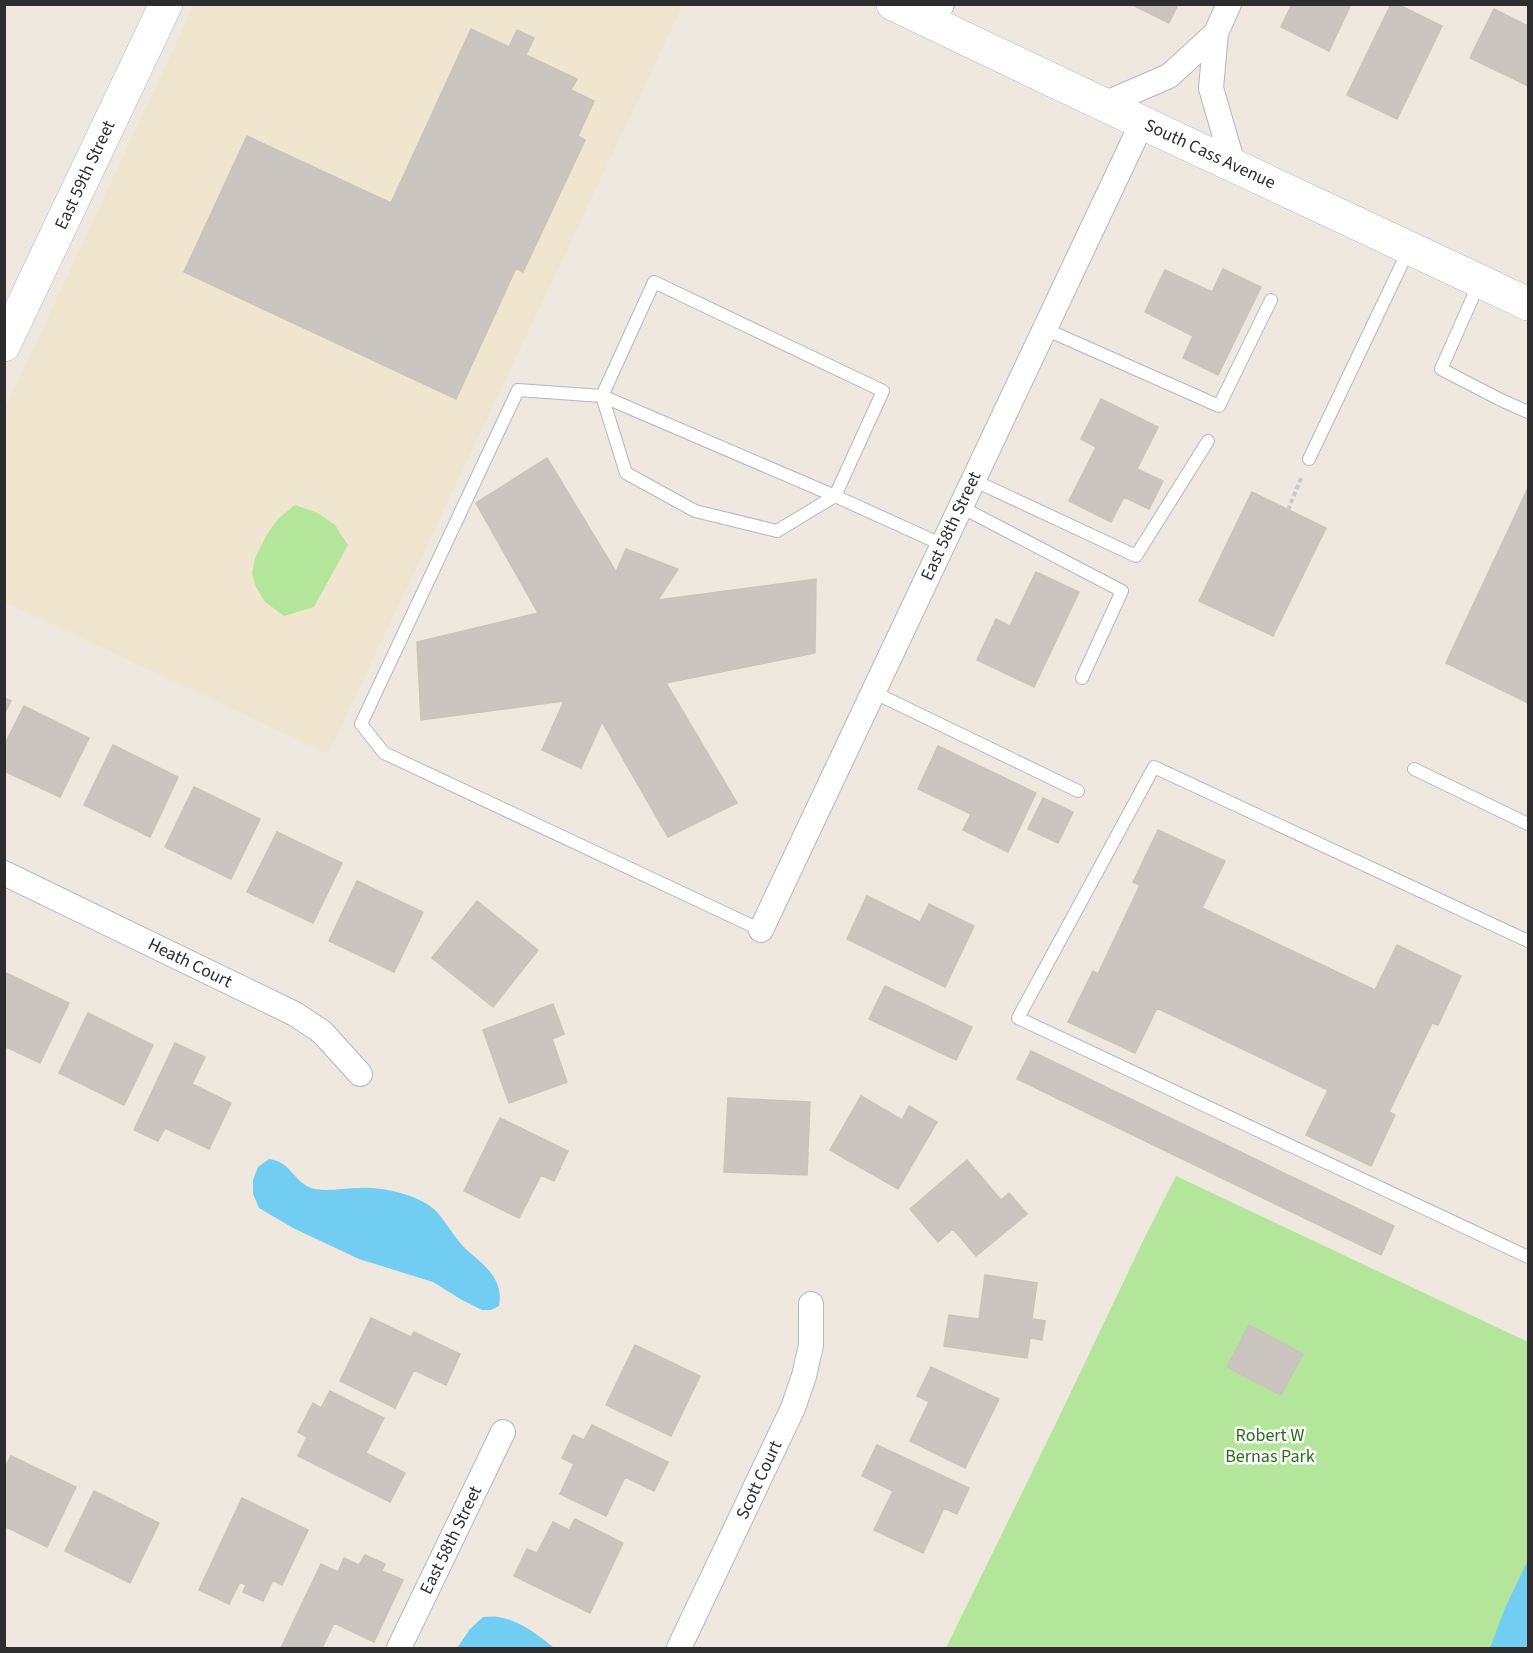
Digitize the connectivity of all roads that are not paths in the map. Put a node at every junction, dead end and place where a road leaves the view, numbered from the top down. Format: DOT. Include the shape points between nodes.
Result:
graph roads {
  1 [pos="166,4"];
  2 [pos="893,4"];
  3 [pos="1229,4"];
  4 [pos="938,14"];
  5 [pos="1216,33"];
  6 [pos="1102,105"];
  7 [pos="1142,123"];
  8 [pos="1233,164"];
  9 [pos="1410,248"];
  10 [pos="1480,281"];
  11 [pos="1271,300"];
  12 [pos="1528,304"];
  13 [pos="1045,329"];
  14 [pos="4,345"];
  15 [pos="602,396"];
  16 [pos="1528,412"];
  17 [pos="1208,441"];
  18 [pos="1309,459"];
  19 [pos="974,480"];
  20 [pos="835,496"];
  21 [pos="961,507"];
  22 [pos="943,545"];
  23 [pos="1082,678"];
  24 [pos="873,692"];
  25 [pos="1414,769"];
  26 [pos="1078,791"];
  27 [pos="1528,824"];
  28 [pos="4,873"];
  29 [pos="761,930"];
  30 [pos="1528,941"];
  31 [pos="360,1074"];
  32 [pos="1528,1257"];
  33 [pos="811,1304"];
  34 [pos="503,1432"];
  35 [pos="399,1648"];
  36 [pos="679,1648"];
  1 -- 14 [label="main road, East 59th Street"];
  2 -- 4 [label="main road, South Cass Avenue"];
  3 -- 5 [label="street"];
  4 -- 6 [label="main road, South Cass Avenue"];
  5 -- 6 [label="street" via="1168,76"];
  5 -- 8 [label="street" via="1212,88"];
  6 -- 7 [label="main road, South Cass Avenue"];
  7 -- 8 [label="main road, South Cass Avenue"];
  7 -- 13 [label="street, East 58th Street"];
  8 -- 9 [label="main road, South Cass Avenue"];
  9 -- 10 [label="main road, South Cass Avenue"];
  9 -- 18 [label="lane"];
  10 -- 12 [label="main road, South Cass Avenue"];
  10 -- 16 [label="lane" via="1441,369"];
  11 -- 13 [label="lane" via="1219,406"];
  13 -- 19 [label="street, East 58th Street"];
  15 -- 20 [label="lane"];
  15 -- 20 [label="lane" via="626,473 695,511 777,531"];
  15 -- 20 [label="lane" via="654,282 883,391"];
  15 -- 29 [label="lane" via="518,390 361,724 384,753"];
  17 -- 19 [label="lane" via="1136,556"];
  19 -- 21 [label="street, East 58th Street"];
  20 -- 22 [label="lane"];
  21 -- 22 [label="street, East 58th Street"];
  21 -- 23 [label="lane" via="1122,591"];
  22 -- 24 [label="street, East 58th Street"];
  24 -- 26 [label="lane"];
  24 -- 29 [label="street, East 58th Street"];
  25 -- 27 [label="lane"];
  28 -- 31 [label="street, Heath Court" via="295,1014 322,1032"];
  30 -- 32 [label="lane" via="1154,767 1018,1018"];
  33 -- 36 [label="street, Scott Court" via="811,1345 793,1408"];
  34 -- 35 [label="street, East 58th Street"];
}
